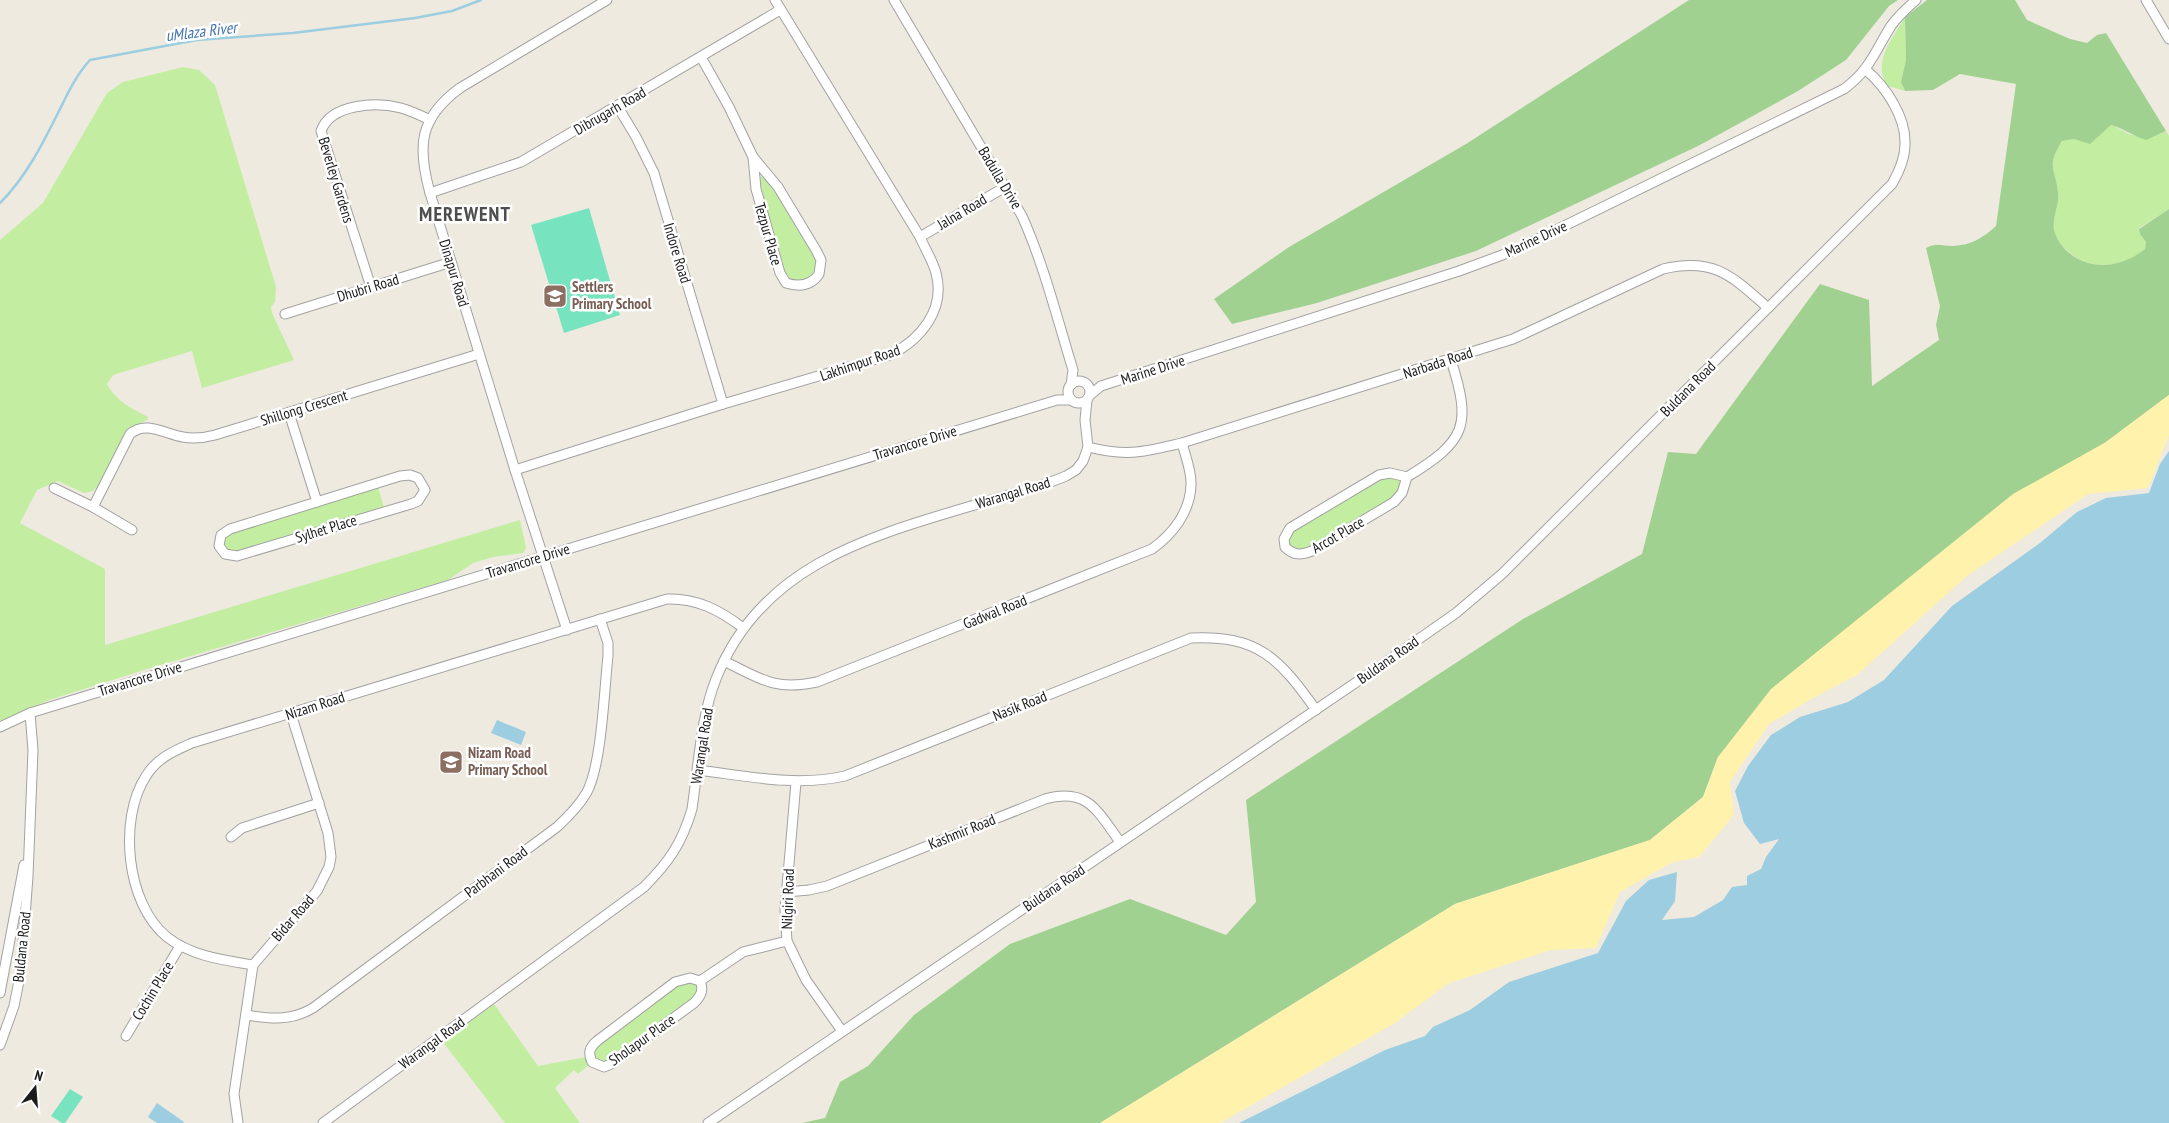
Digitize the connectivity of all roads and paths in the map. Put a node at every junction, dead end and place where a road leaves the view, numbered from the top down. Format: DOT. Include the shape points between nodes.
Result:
graph roads {
  1 [pos="607,0"];
  2 [pos="775,0"];
  3 [pos="894,0"];
  4 [pos="1916,0"];
  5 [pos="2146,0"];
  6 [pos="780,10"];
  7 [pos="2169,39"];
  8 [pos="700,57"];
  9 [pos="1866,70"];
  10 [pos="618,107"];
  11 [pos="430,120"];
  12 [pos="753,157"];
  13 [pos="1005,186"];
  14 [pos="430,193"];
  15 [pos="920,237"];
  16 [pos="451,262"];
  17 [pos="371,287"];
  18 [pos="1768,308"];
  19 [pos="285,314"];
  20 [pos="479,354"];
  21 [pos="1451,360"];
  22 [pos="1073,370"];
  23 [pos="1085,383"];
  24 [pos="1102,386"];
  25 [pos="1070,388"];
  26 [pos="1088,397"];
  27 [pos="1057,400"];
  28 [pos="1072,401"];
  29 [pos="723,404"];
  30 [pos="289,413"];
  31 [pos="1085,420"];
  32 [pos="1182,443"];
  33 [pos="1088,447"];
  34 [pos="515,470"];
  35 [pos="1407,477"];
  36 [pos="54,488"];
  37 [pos="317,502"];
  38 [pos="93,507"];
  39 [pos="132,530"];
  40 [pos="543,556"];
  41 [pos="600,619"];
  42 [pos="742,628"];
  43 [pos="567,630"];
  44 [pos="724,661"];
  45 [pos="1316,710"];
  46 [pos="30,713"];
  47 [pos="292,714"];
  48 [pos="0,727"];
  49 [pos="698,770"];
  50 [pos="796,782"];
  51 [pos="319,803"];
  52 [pos="231,837"];
  53 [pos="1120,842"];
  54 [pos="28,845"];
  55 [pos="786,892"];
  56 [pos="787,941"];
  57 [pos="180,946"];
  58 [pos="253,965"];
  59 [pos="700,981"];
  60 [pos="0,993"];
  61 [pos="246,1015"];
  62 [pos="842,1031"];
  63 [pos="126,1036"];
  64 [pos="0,1045"];
  65 [pos="238,1123"];
  66 [pos="323,1123"];
  67 [pos="708,1123"];
  1 -- 11 [label="street, Dinapur Road" via="460,88 445,99"];
  2 -- 6 [label="street, Lakhimpur Road"];
  3 -- 13 [label="street, Badulla Drive"];
  4 -- 9 [label="street, Marine Drive" via="1891,26"];
  5 -- 7 [label="street"];
  6 -- 8 [label="street, Dibrugarh Road"];
  6 -- 15 [label="street, Lakhimpur Road"];
  8 -- 10 [label="street, Dibrugarh Road"];
  8 -- 12 [label="street, Tezpur Place"];
  9 -- 18 [label="street, Buldana Road" via="1893,104 1904,131 1905,144 1897,174 1885,192"];
  9 -- 24 [label="street, Marine Drive" via="1856,80 1824,99 1513,251 1459,272"];
  10 -- 14 [label="street, Dibrugarh Road" via="521,162"];
  10 -- 29 [label="street, Indore Road" via="654,173"];
  11 -- 14 [label="street, Dinapur Road" via="424,134 422,165"];
  11 -- 17 [label="street, Beverley Gardens" via="400,108 362,107 338,112 326,120 321,131"];
  12 -- 12 [label="street, Tezpur Place" via="778,187 821,260 820,274 806,285 786,283 780,273 756,189"];
  13 -- 15 [label="street, Jalna Road"];
  13 -- 22 [label="street, Badulla Drive" via="1032,239"];
  14 -- 16 [label="street, Dinapur Road"];
  15 -- 29 [label="street, Lakhimpur Road" via="937,275 937,300 924,329 914,340 890,355"];
  16 -- 17 [label="street, Dhubri Road"];
  16 -- 20 [label="street, Dinapur Road"];
  17 -- 19 [label="street, Dhubri Road"];
  18 -- 21 [label="street, Narbada Road" via="1735,279 1717,269 1700,264 1680,265 1663,269 1513,339"];
  18 -- 45 [label="street, Buldana Road" via="1502,574 1456,613"];
  20 -- 30 [label="street, Shillong Crescent"];
  20 -- 34 [label="street, Dinapur Road"];
  21 -- 32 [label="street, Narbada Road"];
  21 -- 35 [label="street" via="1463,404 1460,427 1438,458"];
  22 -- 23 [label="street, Badulla Drive"];
  22 -- 25 [label="street, Badulla Drive"];
  23 -- 24 [label="street, Marine Drive"];
  23 -- 25 [label="street" via="1079,382"];
  23 -- 26 [label="street"];
  24 -- 26 [label="street, Marine Drive"];
  25 -- 27 [label="street, Travancore Drive"];
  25 -- 28 [label="street"];
  26 -- 28 [label="street" via="1083,403"];
  26 -- 31 [label="street"];
  27 -- 28 [label="street, Travancore Drive"];
  27 -- 40 [label="street, Travancore Drive"];
  28 -- 31 [label="street"];
  29 -- 34 [label="street, Lakhimpur Road"];
  30 -- 37 [label="street, Sylhet Place"];
  30 -- 38 [label="street, Shillong Crescent" via="199,438 143,427 136,429 130,434"];
  31 -- 33 [label="street"];
  32 -- 33 [label="street, Narbada Road" via="1129,454"];
  32 -- 44 [label="street, Gadwal Road" via="1192,483 1188,503 1175,529 1152,549 817,682 776,685"];
  33 -- 42 [label="street, Warangal Road" via="1076,470 1054,481 887,532 832,555 779,589"];
  34 -- 40 [label="street, Dinapur Road"];
  35 -- 35 [label="street, Arcot Place" via="1390,473 1379,475 1290,528 1284,539 1285,547 1300,555 1312,551 1394,502 1402,493"];
  36 -- 38 [label="street"];
  37 -- 37 [label="street, Sylhet Place" via="226,531 221,535 218,546 226,554 237,556 411,504 418,501 425,490 414,476 400,476"];
  38 -- 39 [label="street"];
  40 -- 43 [label="street, Dinapur Road"];
  40 -- 46 [label="street, Travancore Drive"];
  41 -- 42 [label="street, Nizam Road" via="667,599 684,598 712,608"];
  41 -- 43 [label="street, Nizam Road"];
  41 -- 61 [label="street, Parbhani Road" via="608,643 608,656 597,755 588,790 571,815 313,1008 292,1018"];
  42 -- 44 [label="street, Warangal Road"];
  43 -- 47 [label="street, Nizam Road"];
  44 -- 49 [label="street, Warangal Road" via="709,698"];
  45 -- 50 [label="street, Nasik Road" via="1284,668 1265,653 1230,639 1191,638 858,771 831,779"];
  45 -- 53 [label="street, Buldana Road"];
  46 -- 48 [label="street, Travancore Drive"];
  46 -- 54 [label="street, Buldana Road" via="33,750"];
  47 -- 51 [label="street, Bidar Road"];
  47 -- 57 [label="street, Nizam Road" via="174,751 160,760 140,787 133,809 132,872 149,920"];
  49 -- 50 [label="street, Nasik Road"];
  49 -- 66 [label="street, Warangal Road" via="692,810 680,843 671,858 644,887"];
  50 -- 55 [label="street, Nilgiri Road"];
  51 -- 52 [label="street" via="242,828"];
  51 -- 58 [label="street, Bidar Road" via="331,847 329,867 317,891"];
  53 -- 55 [label="street, Kashmir Road" via="1090,803 1071,795 1059,795 827,886"];
  53 -- 62 [label="street, Buldana Road"];
  54 -- 60 [label="street, Buldana Road"];
  54 -- 64 [label="street, Buldana Road" via="21,971 14,1006"];
  55 -- 56 [label="street, Nilgiri Road"];
  56 -- 59 [label="street" via="743,952"];
  56 -- 62 [label="street, Nilgiri Road" via="806,980"];
  57 -- 58 [label="street, Nizam Road" via="213,958"];
  57 -- 63 [label="street, Cochin Place"];
  58 -- 61 [label="street"];
  59 -- 59 [label="street, Sholapur Place" via="690,978 675,982 604,1035 590,1047 592,1062 598,1066 611,1064 673,1019 698,999 702,986"];
  61 -- 65 [label="street" via="234,1094"];
  62 -- 67 [label="street, Buldana Road"];
}
